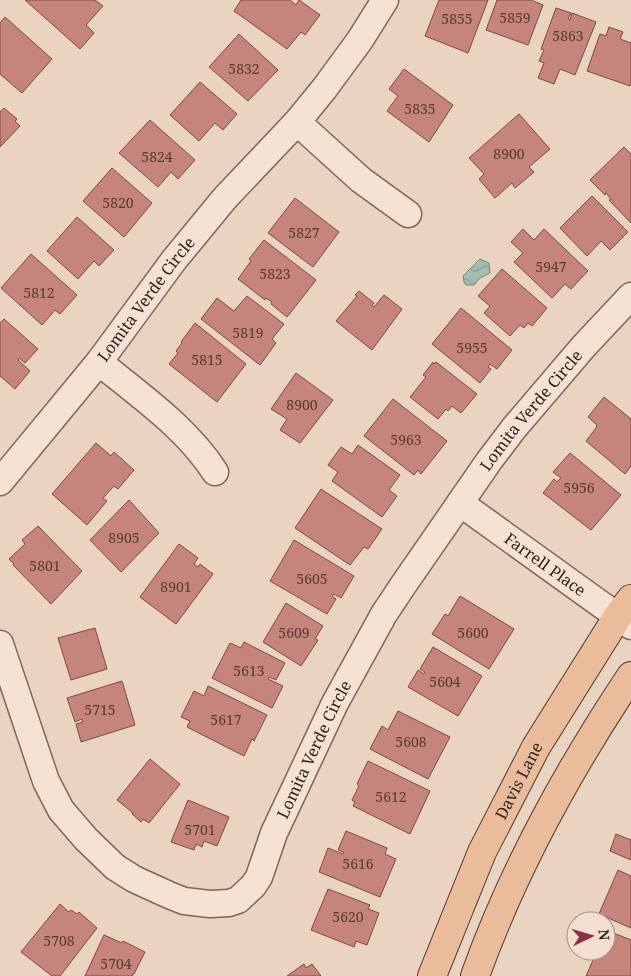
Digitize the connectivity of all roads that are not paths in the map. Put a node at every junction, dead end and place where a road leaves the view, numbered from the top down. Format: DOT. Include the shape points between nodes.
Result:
graph roads {
  1 [pos="385,0"];
  2 [pos="298,122"];
  3 [pos="408,214"];
  4 [pos="631,296"];
  5 [pos="99,362"];
  6 [pos="216,472"];
  7 [pos="0,482"];
  8 [pos="460,503"];
  9 [pos="627,614"];
  10 [pos="0,644"];
  11 [pos="631,676"];
  12 [pos="432,976"];
  13 [pos="475,976"];
  1 -- 2 [label="street, Lomita Verde Circle" via="340,69"];
  2 -- 3 [label="street" via="361,180"];
  2 -- 5 [label="street, Lomita Verde Circle" via="225,198 174,260"];
  4 -- 8 [label="street, Lomita Verde Circle" via="514,428"];
  5 -- 6 [label="street" via="179,428"];
  5 -- 7 [label="street, Lomita Verde Circle"];
  8 -- 9 [label="street, Farrell Place"];
  8 -- 10 [label="street, Lomita Verde Circle" via="384,614 335,703 274,833 259,877 245,894 229,903 184,901 134,879 115,867 73,825 46,781"];
  9 -- 12 [label="main road, Davis Lane" via="536,747 482,852"];
  11 -- 13 [label="main road" via="575,764 529,849"];
}
